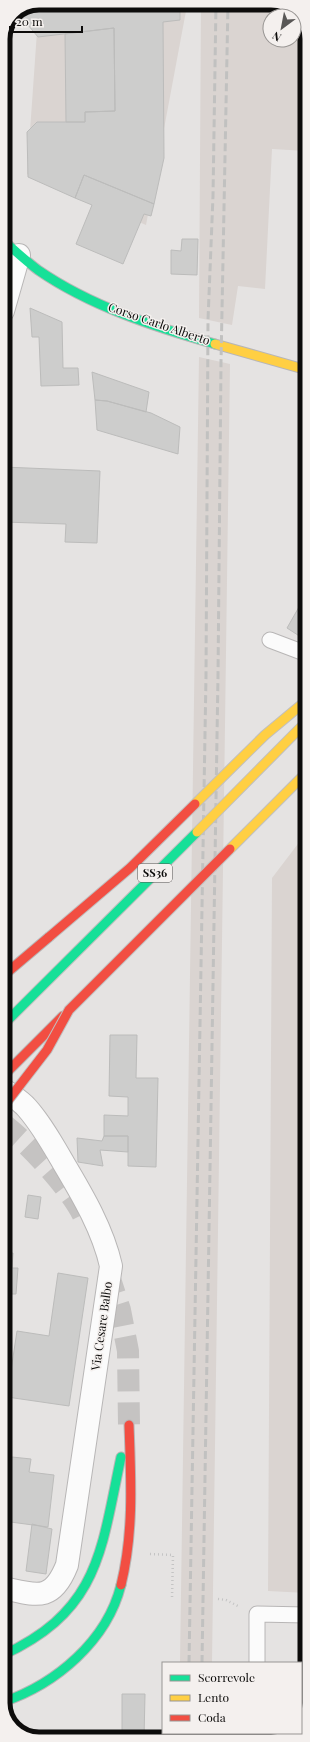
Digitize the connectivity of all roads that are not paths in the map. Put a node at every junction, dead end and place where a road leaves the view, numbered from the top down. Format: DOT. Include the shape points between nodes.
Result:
graph roads {
  1 [pos="10,246"];
  2 [pos="20,255"];
  3 [pos="10,288"];
  4 [pos="300,368"];
  5 [pos="270,640"];
  6 [pos="300,651"];
  7 [pos="300,706"];
  8 [pos="300,729"];
  9 [pos="300,779"];
  10 [pos="10,970"];
  11 [pos="70,1010"];
  12 [pos="10,1018"];
  13 [pos="10,1069"];
  14 [pos="10,1094"];
  15 [pos="10,1099"];
  16 [pos="10,1589"];
  17 [pos="300,1615"];
  18 [pos="10,1652"];
  19 [pos="257,1662"];
  20 [pos="10,1699"];
  1 -- 2 [label="main road, Corso Carlo Alberto"];
  2 -- 3 [label="street"];
  2 -- 4 [label="main road, Corso Carlo Alberto" via="40,271 77,293 115,310 151,324"];
  5 -- 6 [label="lane"];
  7 -- 10 [label="main road, bridge" via="265,735 130,868"];
  8 -- 12 [label="main road, SS36, bridge"];
  9 -- 11 [label="main road, SS36, bridge"];
  11 -- 13 [label="main road, SS36, bridge"];
  11 -- 15 [label="main road, bridge" via="47,1050"];
  14 -- 16 [label="street, Via Cesare Balbo" via="26,1106 48,1136 97,1226 111,1266 67,1565 50,1590 39,1594"];
  17 -- 19 [label="lane" via="257,1614"];
  18 -- 20 [label="main road" via="50,1629 85,1587 98,1561 129,1425 130,1542 117,1596 97,1636 77,1659 32,1690"];
}
